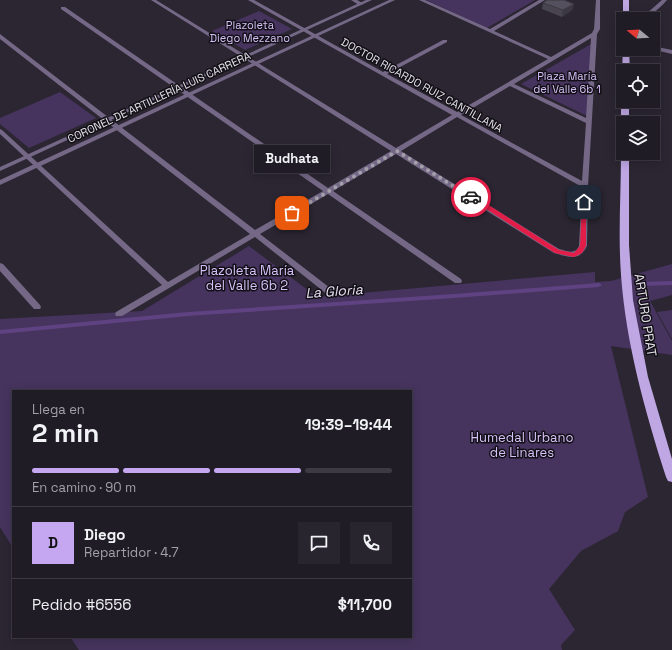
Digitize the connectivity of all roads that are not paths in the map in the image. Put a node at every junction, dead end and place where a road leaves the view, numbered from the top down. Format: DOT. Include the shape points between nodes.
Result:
graph roads {
  1 [pos="153,0"];
  2 [pos="250,0"];
  3 [pos="353,0"];
  4 [pos="370,0"];
  5 [pos="393,0"];
  6 [pos="422,0"];
  7 [pos="543,0"];
  8 [pos="598,0"];
  9 [pos="626,0"];
  10 [pos="665,0"];
  11 [pos="361,4"];
  12 [pos="63,8"];
  13 [pos="626,12"];
  14 [pos="650,12"];
  15 [pos="304,30"];
  16 [pos="490,31"];
  17 [pos="594,34"];
  18 [pos="0,36"];
  19 [pos="314,36"];
  20 [pos="445,40"];
  21 [pos="660,49"];
  22 [pos="672,52"];
  23 [pos="245,57"];
  24 [pos="552,59"];
  25 [pos="256,63"];
  26 [pos="383,74"];
  27 [pos="510,84"];
  28 [pos="178,87"];
  29 [pos="190,94"];
  30 [pos="457,116"];
  31 [pos="108,120"];
  32 [pos="589,122"];
  33 [pos="118,128"];
  34 [pos="0,131"];
  35 [pos="397,151"];
  36 [pos="27,156"];
  37 [pos="625,160"];
  38 [pos="37,166"];
  39 [pos="0,169"];
  40 [pos="0,183"];
  41 [pos="585,186"];
  42 [pos="328,191"];
  43 [pos="255,234"];
  44 [pos="0,266"];
  45 [pos="458,281"];
  46 [pos="167,285"];
  47 [pos="331,293"];
  48 [pos="37,307"];
  49 [pos="118,314"];
  50 [pos="672,477"];
  1 -- 23 [label="street"];
  2 -- 15 [label="street, DOCTOR RICARDO RUIZ CANTILLANA"];
  3 -- 11 [label="street"];
  4 -- 11 [label="street, CORONEL DE ARTILLERÍA LUIS CARRERA"];
  5 -- 19 [label="street, CORONEL DE ARTILLERÍA LUIS CARRERA"];
  6 -- 16 [label="street"];
  7 -- 16 [label="street"];
  8 -- 17 [label="street" via="597,29"];
  9 -- 13 [label="main road"];
  10 -- 14 [label="street"];
  11 -- 15 [label="street, CORONEL DE ARTILLERÍA LUIS CARRERA"];
  12 -- 28 [label="street"];
  15 -- 19 [label="street, DOCTOR RICARDO RUIZ CANTILLANA"];
  15 -- 23 [label="street, CORONEL DE ARTILLERÍA LUIS CARRERA"];
  16 -- 24 [label="street"];
  17 -- 24 [label="street"];
  17 -- 32 [label="street"];
  18 -- 31 [label="street"];
  19 -- 25 [label="street, CORONEL DE ARTILLERÍA LUIS CARRERA"];
  19 -- 26 [label="street, DOCTOR RICARDO RUIZ CANTILLANA"];
  20 -- 26 [label="street"];
  21 -- 22 [label="street"];
  23 -- 25 [label="street"];
  23 -- 28 [label="street, CORONEL DE ARTILLERÍA LUIS CARRERA"];
  24 -- 27 [label="street"];
  25 -- 29 [label="street, CORONEL DE ARTILLERÍA LUIS CARRERA"];
  25 -- 35 [label="street"];
  26 -- 30 [label="street, DOCTOR RICARDO RUIZ CANTILLANA"];
  27 -- 30 [label="street"];
  27 -- 32 [label="street"];
  28 -- 29 [label="street"];
  28 -- 31 [label="street, CORONEL DE ARTILLERÍA LUIS CARRERA"];
  29 -- 33 [label="street, CORONEL DE ARTILLERÍA LUIS CARRERA"];
  29 -- 42 [label="street"];
  30 -- 35 [label="street"];
  30 -- 41 [label="street, DOCTOR RICARDO RUIZ CANTILLANA"];
  31 -- 33 [label="street"];
  31 -- 36 [label="street, CORONEL DE ARTILLERÍA LUIS CARRERA"];
  32 -- 41 [label="street"];
  33 -- 38 [label="street, CORONEL DE ARTILLERÍA LUIS CARRERA"];
  33 -- 43 [label="street"];
  34 -- 36 [label="street"];
  35 -- 41 [label="street" via="557,251 574,255 580,252 583,246"];
  35 -- 42 [label="street"];
  36 -- 38 [label="street"];
  36 -- 39 [label="street, CORONEL DE ARTILLERÍA LUIS CARRERA"];
  37 -- 50 [label="main road, ARTURO PRAT" via="626,275 633,331"];
  38 -- 40 [label="street, CORONEL DE ARTILLERÍA LUIS CARRERA"];
  38 -- 46 [label="street"];
  42 -- 43 [label="street"];
  42 -- 45 [label="street"];
  43 -- 46 [label="street"];
  43 -- 47 [label="street"];
  44 -- 48 [label="street"];
  46 -- 49 [label="street"];
}
